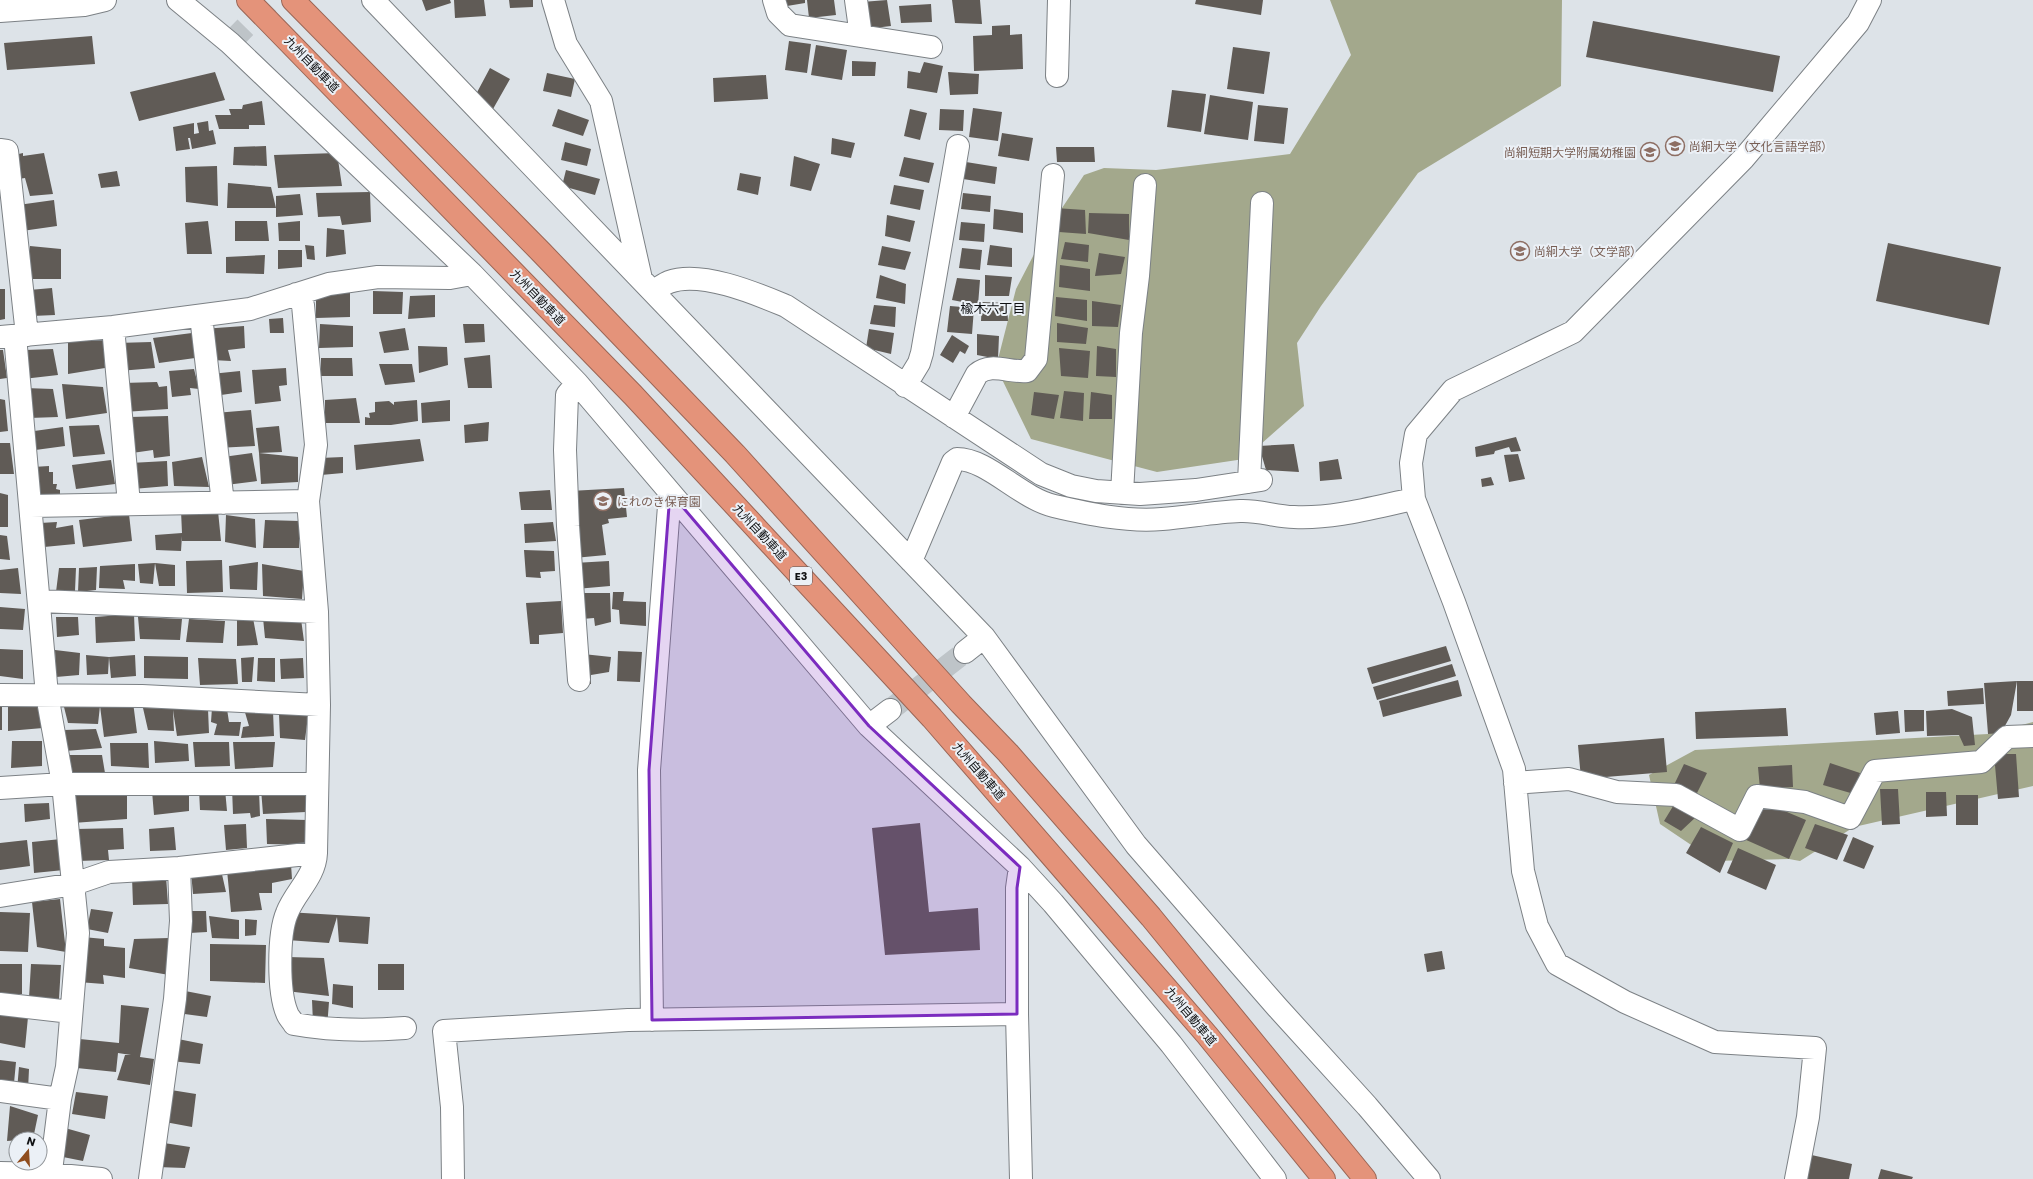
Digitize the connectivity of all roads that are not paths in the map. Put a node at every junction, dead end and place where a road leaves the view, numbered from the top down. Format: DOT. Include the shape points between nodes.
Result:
graph roads {
  1 [pos="105,0"];
  2 [pos="178,0"];
  3 [pos="248,0"];
  4 [pos="294,0"];
  5 [pos="373,0"];
  6 [pos="552,0"];
  7 [pos="774,0"];
  8 [pos="856,0"];
  9 [pos="1059,0"];
  10 [pos="1870,0"];
  11 [pos="81,3"];
  12 [pos="0,11"];
  13 [pos="861,36"];
  14 [pos="932,47"];
  15 [pos="1057,76"];
  16 [pos="958,146"];
  17 [pos="0,150"];
  18 [pos="1053,175"];
  19 [pos="1146,185"];
  20 [pos="1262,203"];
  21 [pos="8,241"];
  22 [pos="472,274"];
  23 [pos="648,285"];
  24 [pos="296,294"];
  25 [pos="201,316"];
  26 [pos="113,327"];
  27 [pos="14,336"];
  28 [pos="577,383"];
  29 [pos="905,386"];
  30 [pos="954,417"];
  31 [pos="1122,493"];
  32 [pos="675,498"];
  33 [pos="1414,499"];
  34 [pos="308,501"];
  35 [pos="223,503"];
  36 [pos="129,504"];
  37 [pos="31,506"];
  38 [pos="912,561"];
  39 [pos="39,601"];
  40 [pos="317,612"];
  41 [pos="984,637"];
  42 [pos="966,652"];
  43 [pos="578,680"];
  44 [pos="0,695"];
  45 [pos="47,695"];
  46 [pos="319,705"];
  47 [pos="890,710"];
  48 [pos="869,726"];
  49 [pos="2033,736"];
  50 [pos="1516,783"];
  51 [pos="62,784"];
  52 [pos="317,784"];
  53 [pos="0,788"];
  54 [pos="316,853"];
  55 [pos="1020,867"];
  56 [pos="178,868"];
  57 [pos="74,884"];
  58 [pos="0,896"];
  59 [pos="0,1004"];
  60 [pos="71,1012"];
  61 [pos="1017,1014"];
  62 [pos="652,1020"];
  63 [pos="405,1028"];
  64 [pos="0,1091"];
  65 [pos="60,1099"];
  66 [pos="0,1173"];
  67 [pos="50,1176"];
  68 [pos="101,1179"];
  69 [pos="150,1179"];
  70 [pos="454,1179"];
  71 [pos="1021,1179"];
  72 [pos="1275,1179"];
  73 [pos="1324,1179"];
  74 [pos="1365,1179"];
  75 [pos="1429,1179"];
  76 [pos="1796,1179"];
  1 -- 11 [label="street"];
  2 -- 22 [label="street" via="230,43"];
  3 -- 73 [label="highway, 九州自動車道 / E3" via="633,395 932,718 1208,1035"];
  4 -- 74 [label="highway" via="729,449 1008,753 1151,917"];
  5 -- 23 [label="street"];
  6 -- 23 [label="street" via="566,44 601,101"];
  7 -- 13 [label="street" via="778,13 790,25"];
  8 -- 13 [label="street"];
  9 -- 15 [label="street"];
  10 -- 33 [label="street" via="1858,23 1744,158 1573,332 1454,390 1416,434 1411,463"];
  11 -- 12 [label="street"];
  13 -- 14 [label="street"];
  16 -- 29 [label="street" via="922,353"];
  17 -- 21 [label="street" via="7,150"];
  18 -- 30 [label="street" via="1036,359 1027,371 991,368 977,374"];
  19 -- 31 [label="street" via="1131,333"];
  20 -- 31 [label="street" via="1255,481 1196,490"];
  21 -- 27 [label="street"];
  22 -- 24 [label="street" via="450,278 378,277 329,284"];
  22 -- 28 [label="street"];
  23 -- 29 [label="street" via="684,280 716,281 741,288 786,306"];
  23 -- 38 [label="street"];
  24 -- 25 [label="street" via="250,309"];
  24 -- 34 [label="street" via="303,306 316,445"];
  25 -- 26 [label="street"];
  25 -- 35 [label="street"];
  26 -- 27 [label="street"];
  26 -- 36 [label="street"];
  27 -- 37 [label="street"];
  28 -- 32 [label="street"];
  28 -- 43 [label="street" via="567,395 565,450"];
  29 -- 30 [label="street"];
  30 -- 31 [label="street" via="1041,474 1071,486 1096,492"];
  32 -- 48 [label="street"];
  32 -- 62 [label="street" via="669,506 649,770"];
  33 -- 38 [label="street" via="1335,515 1312,517 1294,518 1267,512 1241,511 1161,519 1124,519 1049,505 1018,491 975,462 957,459 953,462"];
  33 -- 50 [label="street" via="1512,761"];
  34 -- 35 [label="street"];
  34 -- 40 [label="street"];
  35 -- 36 [label="street"];
  36 -- 37 [label="street"];
  37 -- 39 [label="street"];
  38 -- 41 [label="street"];
  39 -- 40 [label="street"];
  39 -- 45 [label="street"];
  40 -- 46 [label="street"];
  41 -- 42 [label="street"];
  41 -- 75 [label="street" via="1136,844"];
  44 -- 45 [label="street"];
  45 -- 46 [label="street" via="142,696"];
  45 -- 51 [label="street"];
  46 -- 52 [label="street"];
  47 -- 48 [label="street"];
  48 -- 55 [label="street"];
  49 -- 50 [label="street" via="2006,737 1981,762 1875,771 1850,818 1805,802 1757,796 1740,830 1676,795 1616,792 1569,779"];
  50 -- 76 [label="street" via="1523,871 1537,926 1556,964 1625,1002 1715,1042 1815,1048 1808,1117"];
  51 -- 52 [label="street"];
  51 -- 53 [label="street"];
  51 -- 57 [label="street"];
  52 -- 54 [label="street"];
  54 -- 56 [label="street"];
  54 -- 63 [label="street" via="316,863 287,912 282,929 280,972 287,1013 294,1024 308,1026 356,1031"];
  55 -- 61 [label="street" via="1017,888"];
  55 -- 72 [label="street" via="1171,1044"];
  56 -- 57 [label="street" via="109,872"];
  56 -- 69 [label="street" via="181,921 175,999"];
  57 -- 58 [label="street"];
  57 -- 60 [label="street" via="78,934"];
  59 -- 60 [label="street"];
  60 -- 65 [label="street" via="67,1067"];
  61 -- 62 [label="street"];
  61 -- 71 [label="street"];
  62 -- 70 [label="street" via="444,1031 452,1107"];
  64 -- 65 [label="street"];
  65 -- 67 [label="street"];
  66 -- 67 [label="street"];
  67 -- 68 [label="street"];
}
